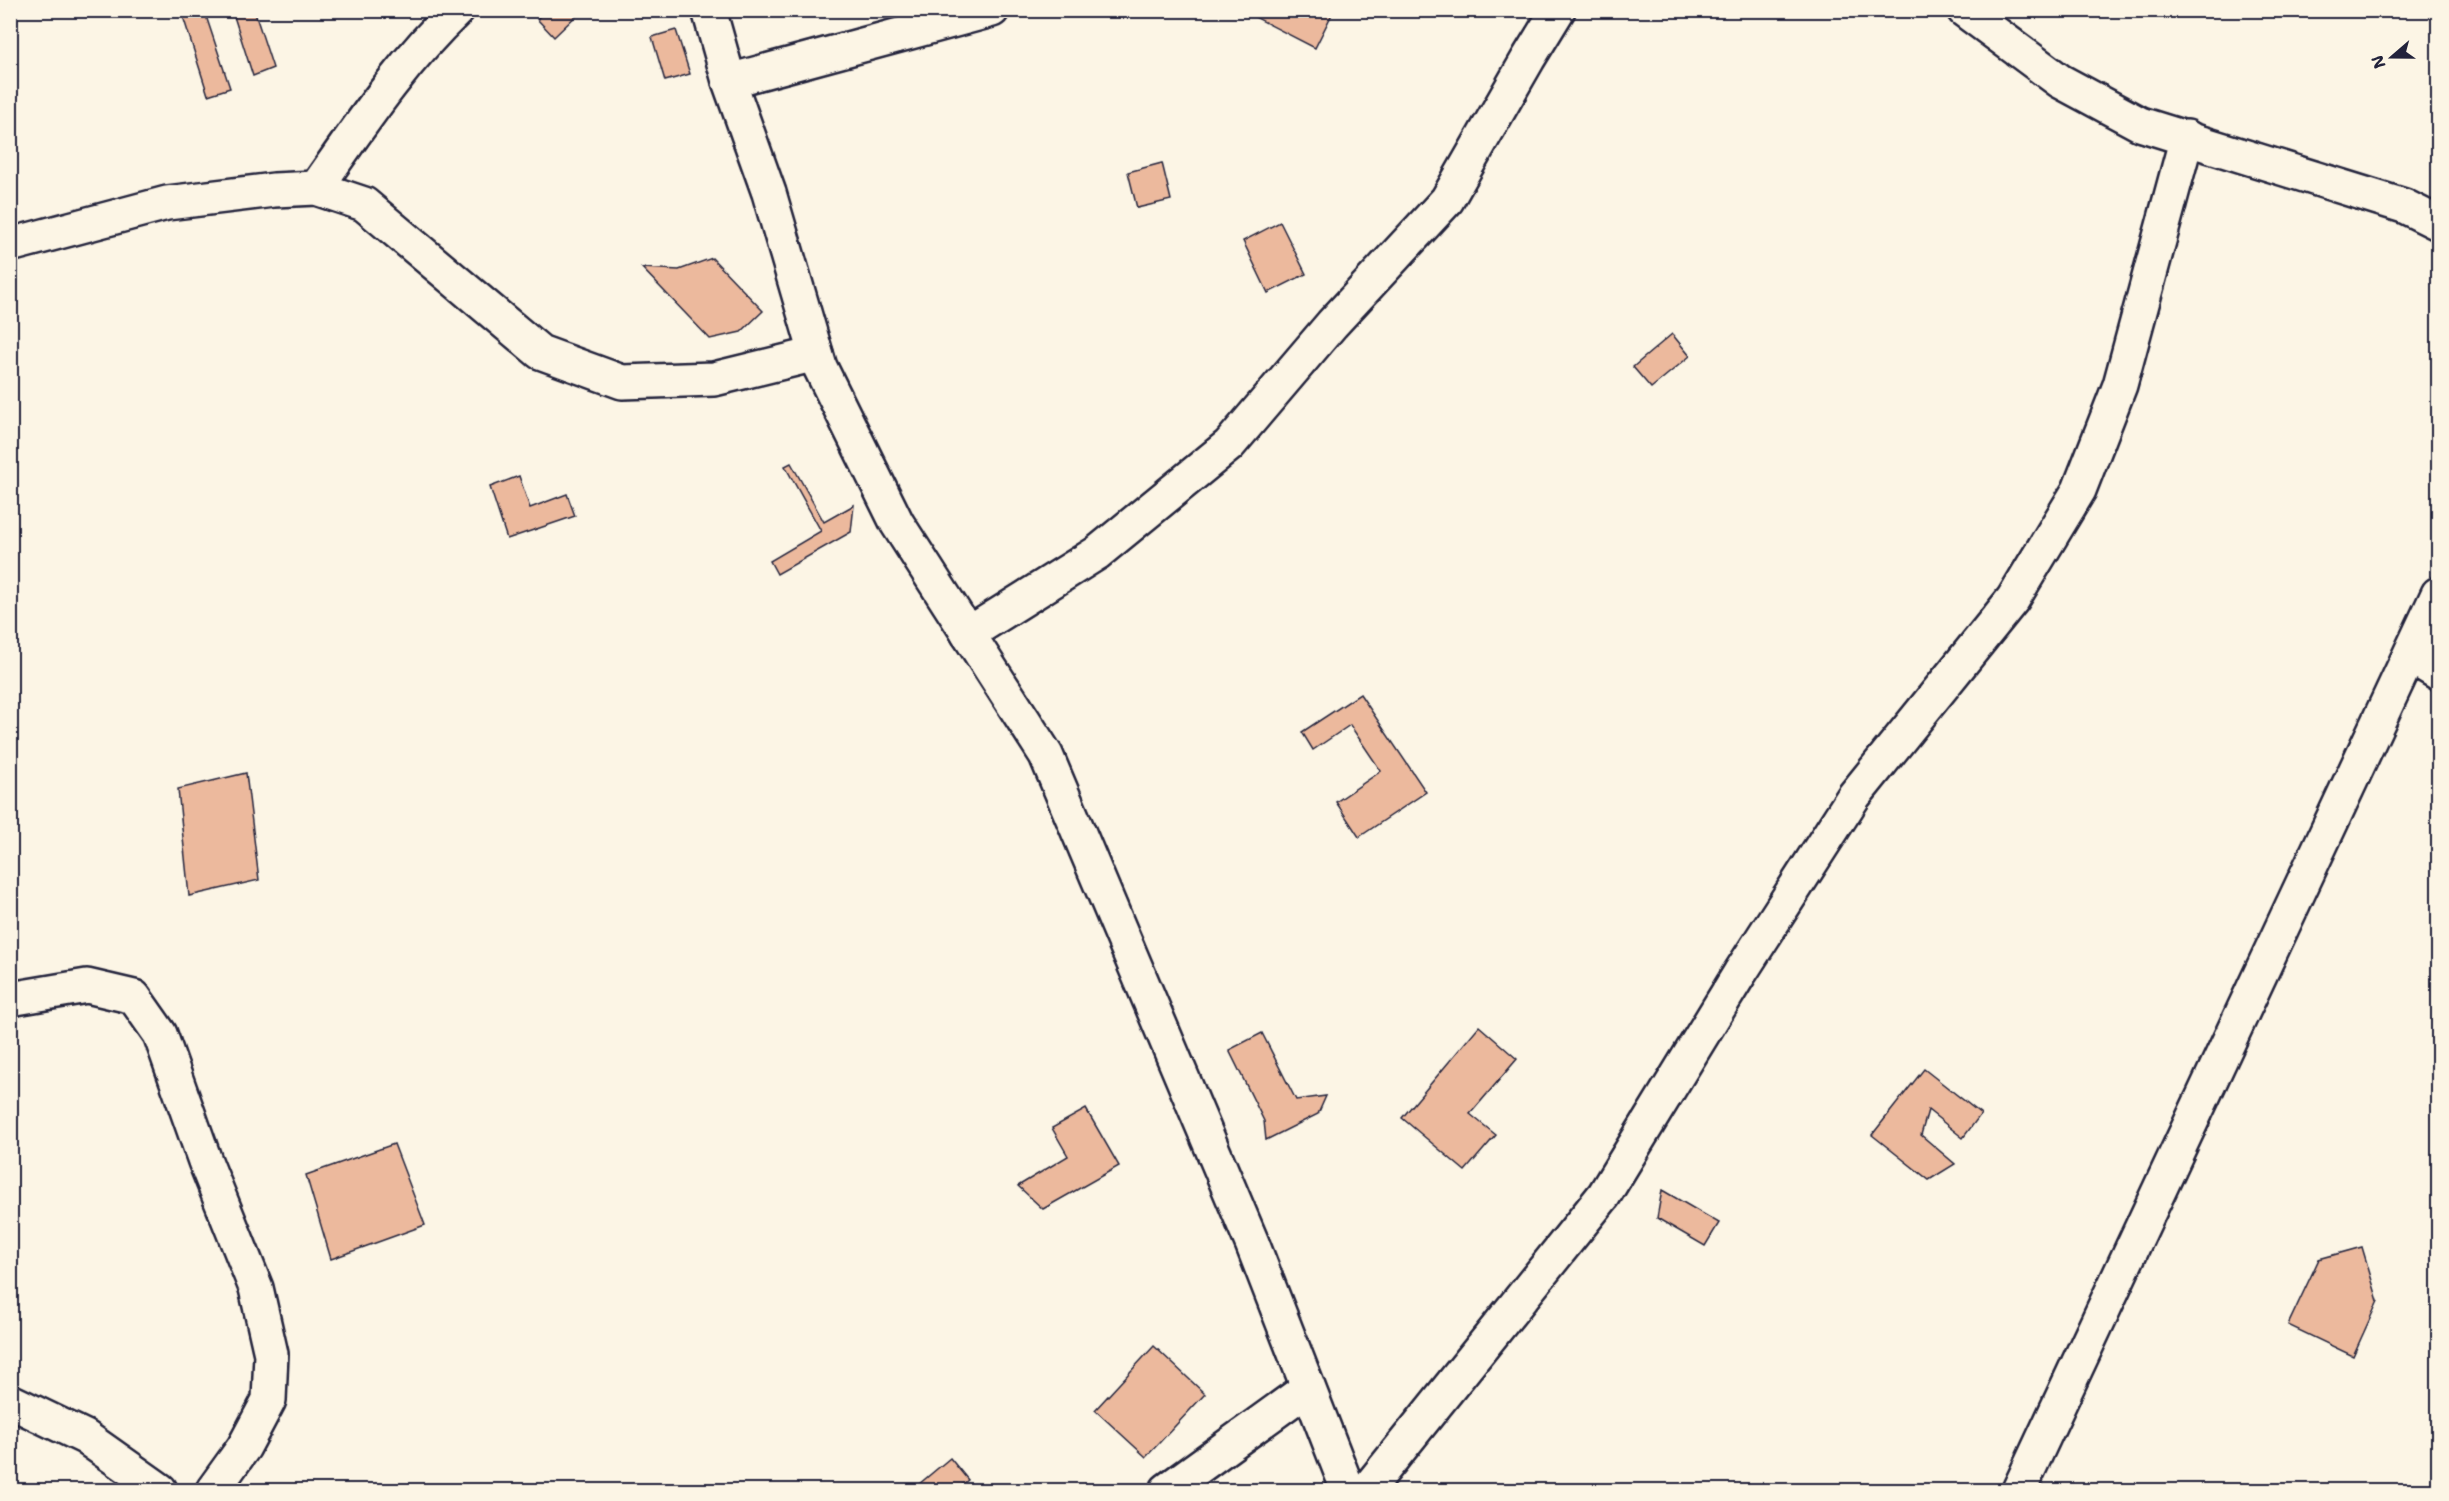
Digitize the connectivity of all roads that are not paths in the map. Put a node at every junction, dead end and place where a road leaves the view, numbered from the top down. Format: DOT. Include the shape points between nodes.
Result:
graph roads {
  1 [pos="458,10"];
  2 [pos="709,10"];
  3 [pos="992,10"];
  4 [pos="1558,10"];
  5 [pos="1964,10"];
  6 [pos="729,81"];
  7 [pos="2187,137"];
  8 [pos="316,188"];
  9 [pos="2439,223"];
  10 [pos="10,244"];
  11 [pos="816,354"];
  12 [pos="2439,594"];
  13 [pos="968,634"];
  14 [pos="2410,656"];
  15 [pos="2439,673"];
  16 [pos="10,999"];
  17 [pos="1308,1388"];
  18 [pos="10,1401"];
  19 [pos="159,1491"];
  20 [pos="213,1491"];
  21 [pos="1167,1491"];
  22 [pos="1348,1491"];
  23 [pos="1367,1491"];
  24 [pos="2019,1491"];
  1 -- 8 [label="street" via="436,30 369,113"];
  2 -- 6 [label="street"];
  3 -- 6 [label="street"];
  4 -- 13 [label="street" via="1447,200 1332,324 1229,445 1098,553"];
  5 -- 7 [label="street" via="2060,81 2140,124"];
  6 -- 11 [label="street" via="769,193"];
  7 -- 9 [label="street" via="2404,206"];
  7 -- 23 [label="street" via="2120,385 2079,490 2019,589 1854,796 1604,1195"];
  8 -- 10 [label="street" via="167,203"];
  8 -- 11 [label="street" via="364,204 540,352 622,382 714,379"];
  11 -- 13 [label="street" via="897,523"];
  12 -- 14 [label="street"];
  13 -- 17 [label="street" via="1046,755 1207,1134"];
  14 -- 15 [label="street"];
  14 -- 24 [label="street"];
  16 -- 20 [label="street" via="87,986 134,997 160,1034 204,1161 256,1288 271,1354 269,1400 244,1448"];
  17 -- 21 [label="street"];
  17 -- 22 [label="street"];
  18 -- 19 [label="street" via="85,1437"];
}
